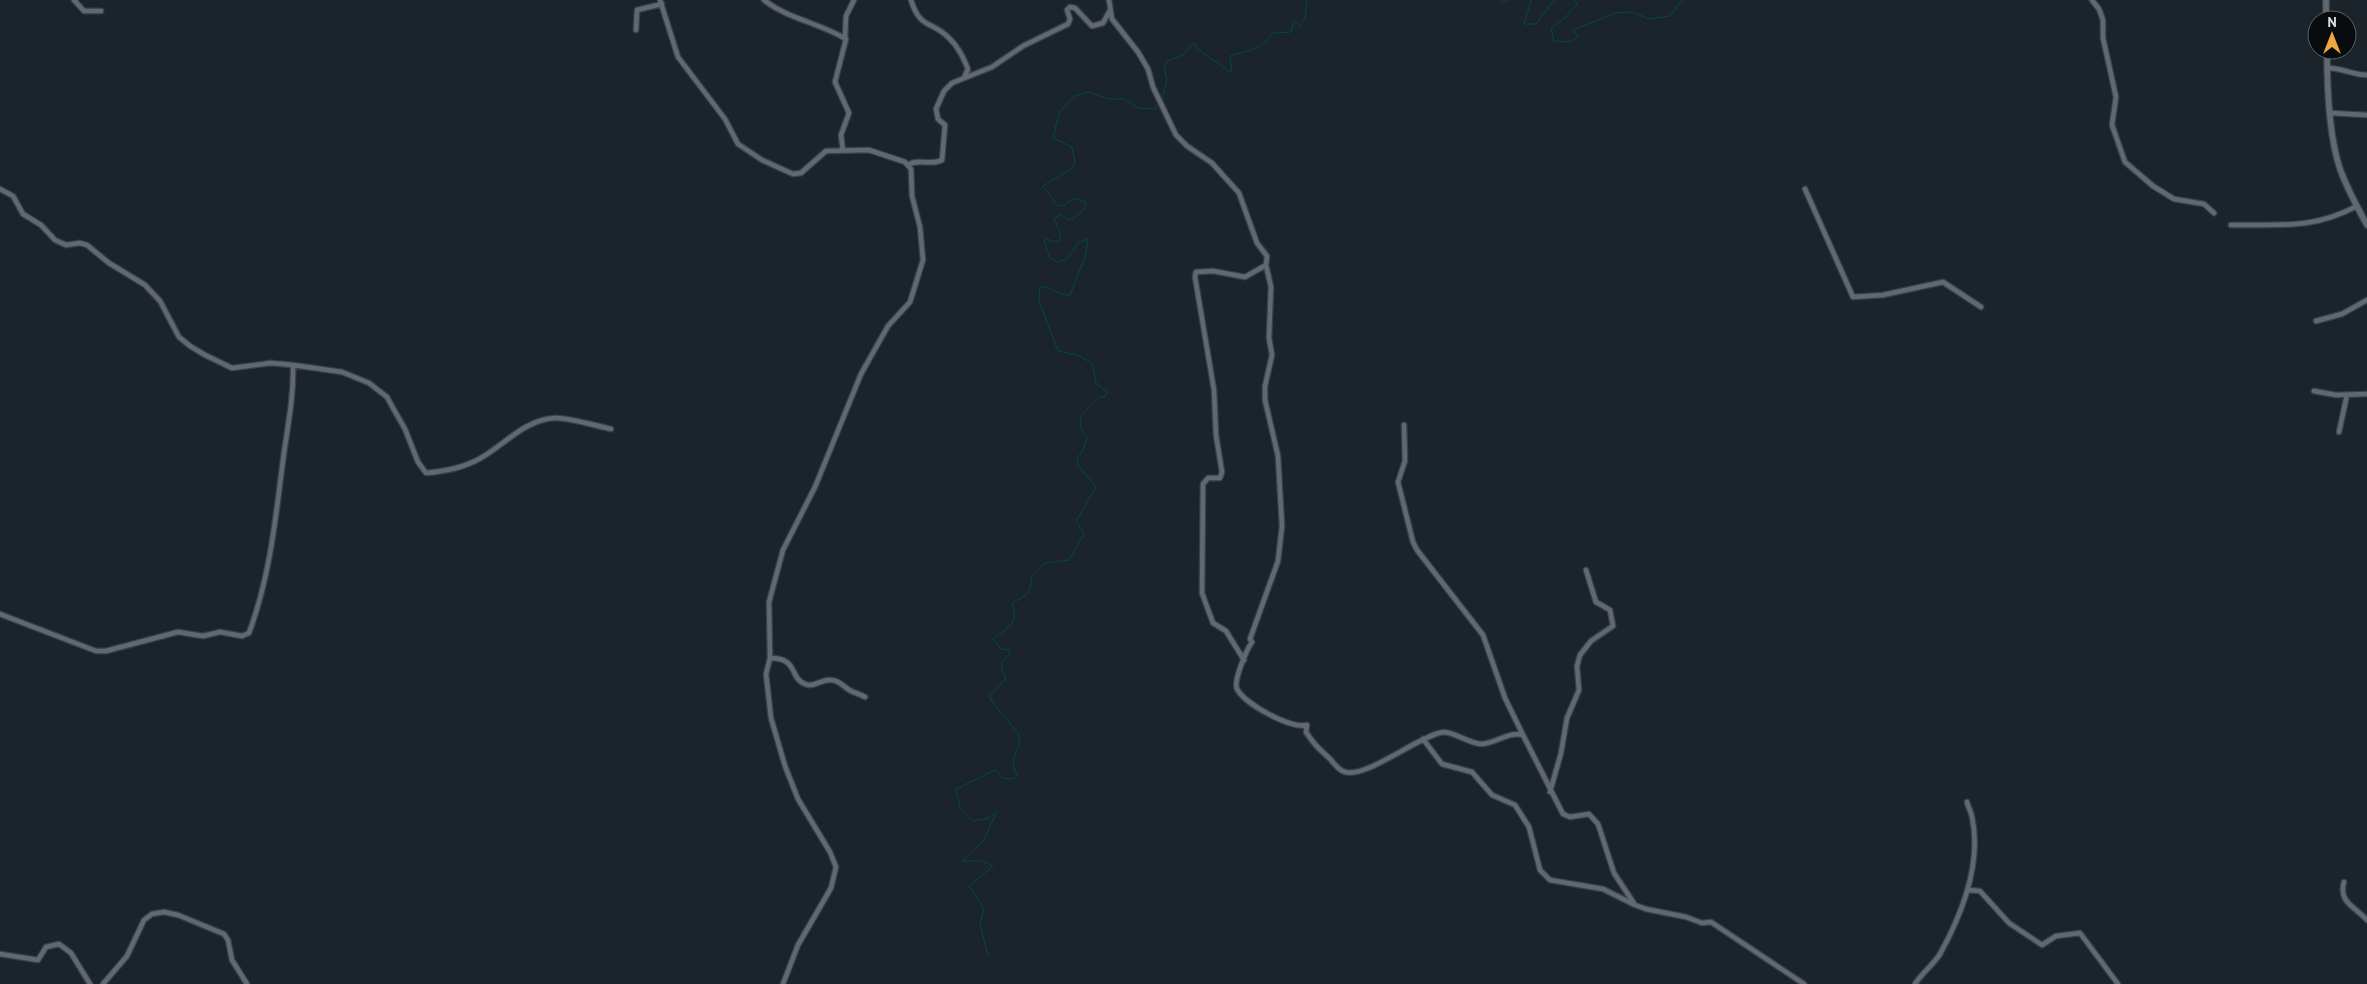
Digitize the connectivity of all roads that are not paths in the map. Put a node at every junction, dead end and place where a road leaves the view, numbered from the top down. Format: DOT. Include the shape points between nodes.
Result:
graph roads {
  1 [pos="74,0"];
  2 [pos="764,0"];
  3 [pos="854,0"];
  4 [pos="911,0"];
  5 [pos="1109,0"];
  6 [pos="2092,0"];
  7 [pos="661,2"];
  8 [pos="101,11"];
  9 [pos="1110,12"];
  10 [pos="636,30"];
  11 [pos="845,38"];
  12 [pos="2328,60"];
  13 [pos="2328,68"];
  14 [pos="968,69"];
  15 [pos="977,73"];
  16 [pos="2367,74"];
  17 [pos="964,78"];
  18 [pos="2331,113"];
  19 [pos="2367,115"];
  20 [pos="843,151"];
  21 [pos="908,165"];
  22 [pos="1804,188"];
  23 [pos="0,189"];
  24 [pos="2357,206"];
  25 [pos="2214,213"];
  26 [pos="2231,225"];
  27 [pos="2367,225"];
  28 [pos="1266,265"];
  29 [pos="2367,300"];
  30 [pos="1981,307"];
  31 [pos="2316,321"];
  32 [pos="294,365"];
  33 [pos="2314,390"];
  34 [pos="2367,394"];
  35 [pos="2347,395"];
  36 [pos="1404,425"];
  37 [pos="611,429"];
  38 [pos="2339,432"];
  39 [pos="1586,570"];
  40 [pos="0,614"];
  41 [pos="770,658"];
  42 [pos="1244,660"];
  43 [pos="865,697"];
  44 [pos="1523,735"];
  45 [pos="1423,739"];
  46 [pos="1550,792"];
  47 [pos="1967,802"];
  48 [pos="2344,882"];
  49 [pos="1968,890"];
  50 [pos="1635,905"];
  51 [pos="2367,920"];
  52 [pos="0,954"];
  53 [pos="90,984"];
  54 [pos="103,984"];
  55 [pos="247,984"];
  56 [pos="783,984"];
  57 [pos="1804,984"];
  58 [pos="1915,984"];
  59 [pos="2118,984"];
  1 -- 8 [label="street" via="84,11"];
  2 -- 11 [label="street" via="780,11"];
  3 -- 11 [label="street" via="846,16"];
  4 -- 14 [label="street" via="918,18 947,36 959,49"];
  5 -- 9 [label="street"];
  6 -- 25 [label="street" via="2103,20 2103,38 2116,96 2112,125 2125,162 2174,199 2204,204"];
  7 -- 10 [label="street" via="637,10"];
  7 -- 20 [label="street" via="678,57 725,119 738,144 762,160 797,175 826,152"];
  9 -- 15 [label="street" via="1103,23 1092,26 1070,7 1067,10 1068,24"];
  9 -- 28 [label="street" via="1148,69 1176,135 1212,163 1239,194 1257,243 1267,256"];
  11 -- 20 [label="street" via="847,41 835,82 848,113 841,134"];
  12 -- 13 [label="street"];
  13 -- 16 [label="street"];
  13 -- 18 [label="street"];
  14 -- 15 [label="street"];
  14 -- 17 [label="street"];
  15 -- 17 [label="street"];
  17 -- 21 [label="street" via="949,85 936,107 938,119 945,125 942,160"];
  18 -- 19 [label="street"];
  18 -- 24 [label="street" via="2337,160"];
  20 -- 21 [label="street" via="869,150"];
  21 -- 41 [label="street" via="920,227 923,260 920,275 909,305 888,326 861,374 815,487 783,550 770,602"];
  22 -- 30 [label="street" via="1853,297 1883,295 1940,282"];
  23 -- 32 [label="street" via="13,196 23,214 41,225 55,240 66,245 87,245 108,263 145,285 160,301 179,337 190,346 232,368 271,363"];
  24 -- 26 [label="street" via="2312,224"];
  24 -- 27 [label="street"];
  28 -- 42 [label="street" via="1271,287 1269,338 1272,355 1265,400 1278,456 1282,535 1278,561"];
  28 -- 42 [label="street" via="1245,277 1211,271 1196,272 1195,277 1214,390 1222,472 1220,478 1208,478 1203,484 1202,593 1213,623 1226,631"];
  29 -- 31 [label="street" via="2342,314"];
  32 -- 37 [label="street" via="342,372 360,378 381,392 401,422 426,473 462,467 543,420 561,418"];
  32 -- 40 [label="street" via="279,502 266,580 249,634 220,632 203,636 178,632 96,651"];
  33 -- 35 [label="street"];
  34 -- 35 [label="street"];
  35 -- 38 [label="street"];
  36 -- 44 [label="street" via="1405,461 1398,482 1413,542 1483,636 1505,698"];
  39 -- 46 [label="street" via="1595,599 1610,610 1613,626 1591,642 1580,656 1577,666 1579,690 1567,718"];
  41 -- 43 [label="street" via="788,662 799,681 806,685 832,680"];
  41 -- 56 [label="street" via="766,674 771,718 785,766 798,799 836,867 831,888 798,944"];
  42 -- 45 [label="street" via="1237,680 1238,690 1256,706 1283,721 1299,727 1307,725 1306,732 1317,748 1342,771 1354,773 1376,765"];
  44 -- 45 [label="street" via="1516,734 1483,744 1443,732"];
  44 -- 46 [label="street"];
  45 -- 50 [label="street" via="1442,764 1472,772 1492,795 1515,806 1529,827 1540,870 1550,880 1603,889"];
  46 -- 50 [label="street" via="1565,816 1586,814 1595,819 1614,873"];
  47 -- 49 [label="street" via="1972,816 1973,840"];
  48 -- 51 [label="street" via="2342,893 2345,901"];
  49 -- 58 [label="street" via="1940,954"];
  49 -- 59 [label="street" via="1980,891 2009,923 2042,945 2056,936 2080,933"];
  50 -- 57 [label="street" via="1702,923 1711,922"];
  52 -- 53 [label="street" via="38,960 46,947 59,944 71,953"];
  54 -- 55 [label="street" via="127,956 144,920 152,914 164,912 224,934 232,960"];
}
